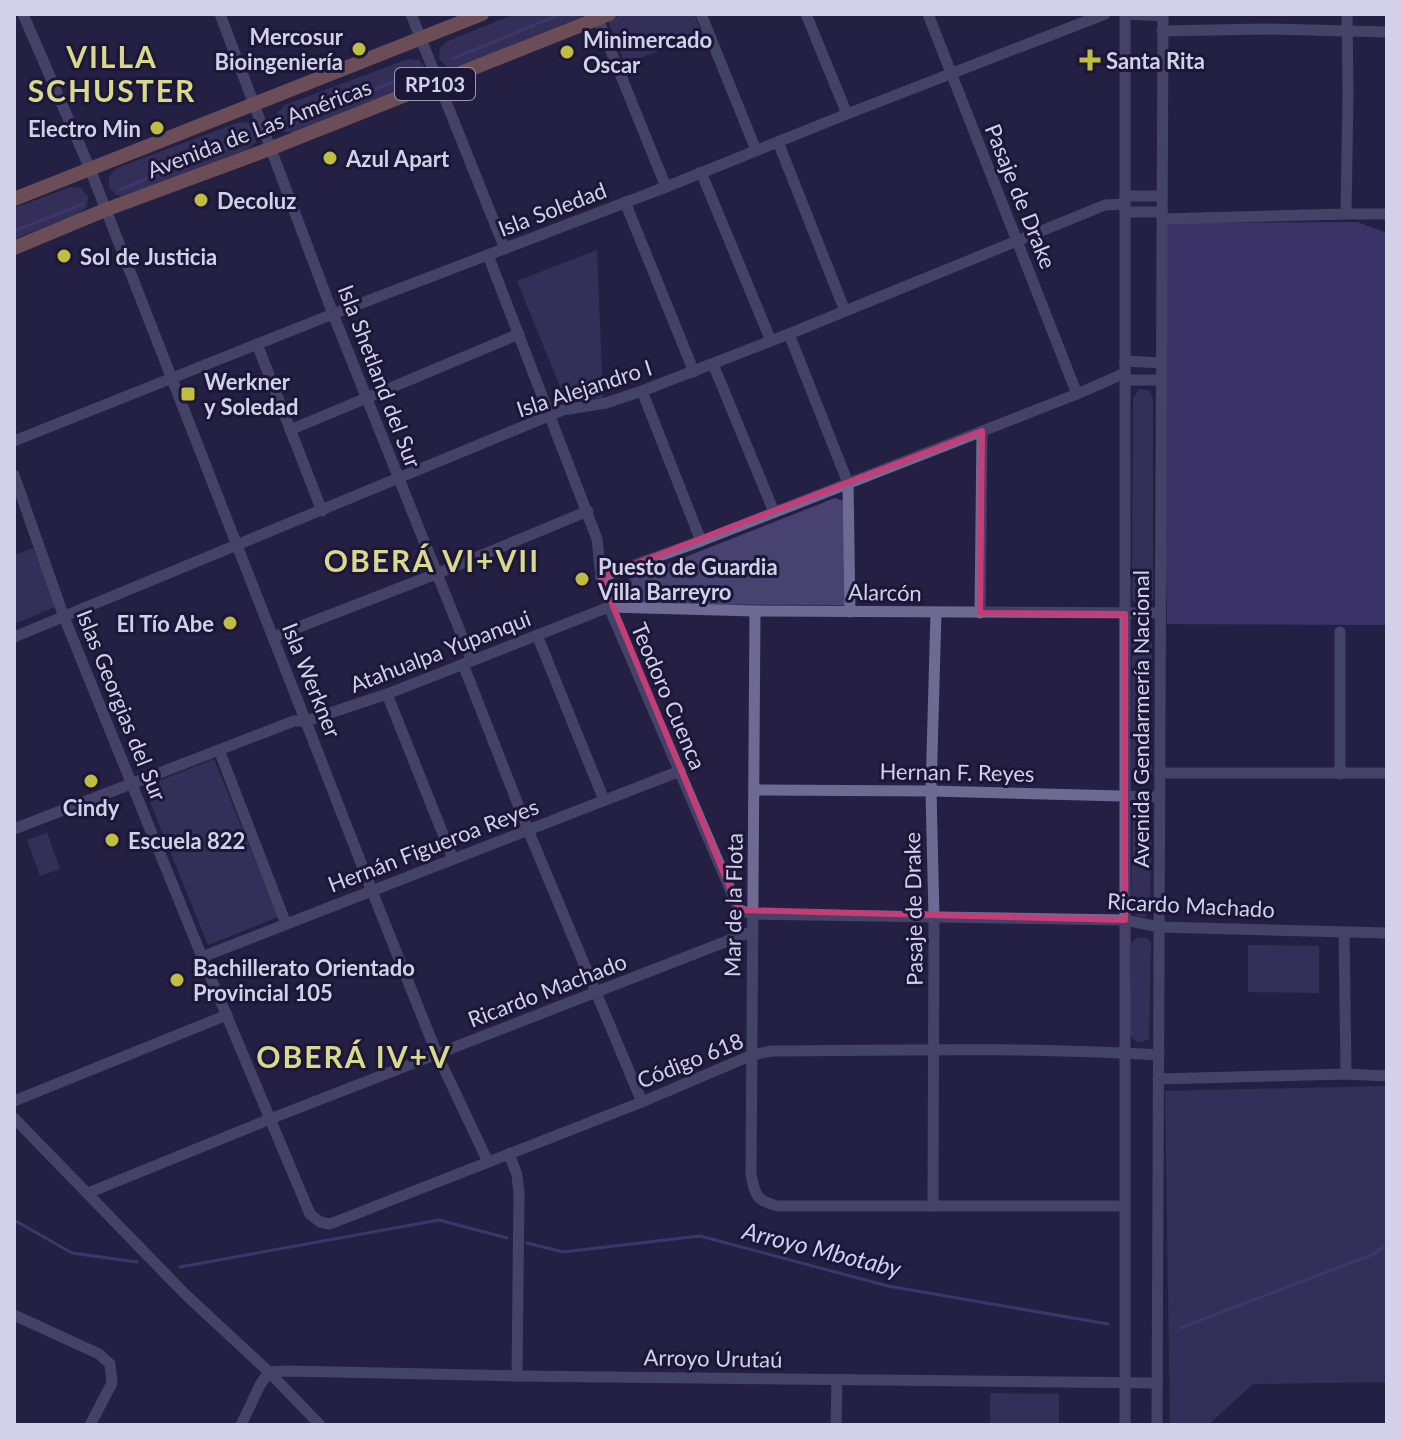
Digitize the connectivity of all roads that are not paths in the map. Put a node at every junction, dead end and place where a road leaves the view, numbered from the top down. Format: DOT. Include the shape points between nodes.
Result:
graph roads {
  1 [pos="23,14"];
  2 [pos="220,14"];
  3 [pos="411,14"];
  4 [pos="482,14"];
  5 [pos="701,14"];
  6 [pos="806,14"];
  7 [pos="928,14"];
  8 [pos="1105,14"];
  9 [pos="1125,14"];
  10 [pos="1347,14"];
  11 [pos="1163,15"];
  12 [pos="603,17"];
  13 [pos="1162,31"];
  14 [pos="1348,31"];
  15 [pos="1387,32"];
  16 [pos="421,39"];
  17 [pos="951,74"];
  18 [pos="439,82"];
  19 [pos="255,104"];
  20 [pos="847,114"];
  21 [pos="778,142"];
  22 [pos="272,148"];
  23 [pos="756,150"];
  24 [pos="90,169"];
  25 [pos="701,172"];
  26 [pos="666,187"];
  27 [pos="1162,196"];
  28 [pos="14,199"];
  29 [pos="625,202"];
  30 [pos="1125,204"];
  31 [pos="105,210"];
  32 [pos="1340,214"];
  33 [pos="1387,214"];
  34 [pos="1162,215"];
  35 [pos="1018,242"];
  36 [pos="14,248"];
  37 [pos="505,249"];
  38 [pos="488,255"];
  39 [pos="845,311"];
  40 [pos="333,314"];
  41 [pos="519,334"];
  42 [pos="789,334"];
  43 [pos="771,341"];
  44 [pos="257,344"];
  45 [pos="1161,363"];
  46 [pos="713,364"];
  47 [pos="1125,371"];
  48 [pos="694,372"];
  49 [pos="172,377"];
  50 [pos="1161,380"];
  51 [pos="642,391"];
  52 [pos="1077,394"];
  53 [pos="367,398"];
  54 [pos="551,416"];
  55 [pos="290,430"];
  56 [pos="982,431"];
  57 [pos="14,441"];
  58 [pos="14,475"];
  59 [pos="398,478"];
  60 [pos="848,483"];
  61 [pos="322,511"];
  62 [pos="588,511"];
  63 [pos="774,512"];
  64 [pos="701,541"];
  65 [pos="237,546"];
  66 [pos="436,574"];
  67 [pos="601,577"];
  68 [pos="609,607"];
  69 [pos="755,611"];
  70 [pos="850,612"];
  71 [pos="936,612"];
  72 [pos="980,613"];
  73 [pos="1160,613"];
  74 [pos="1125,614"];
  75 [pos="64,617"];
  76 [pos="1340,632"];
  77 [pos="537,635"];
  78 [pos="14,637"];
  79 [pos="273,637"];
  80 [pos="467,662"];
  81 [pos="387,694"];
  82 [pos="306,721"];
  83 [pos="219,750"];
  84 [pos="680,771"];
  85 [pos="1160,773"];
  86 [pos="1387,773"];
  87 [pos="1340,774"];
  88 [pos="133,783"];
  89 [pos="755,790"];
  90 [pos="931,791"];
  91 [pos="1124,796"];
  92 [pos="1159,797"];
  93 [pos="604,800"];
  94 [pos="14,829"];
  95 [pos="528,830"];
  96 [pos="453,859"];
  97 [pos="372,891"];
  98 [pos="753,914"];
  99 [pos="934,917"];
  100 [pos="1125,920"];
  101 [pos="286,924"];
  102 [pos="1159,927"];
  103 [pos="753,931"];
  104 [pos="1344,932"];
  105 [pos="1387,933"];
  106 [pos="202,957"];
  107 [pos="596,992"];
  108 [pos="227,1015"];
  109 [pos="933,1050"];
  110 [pos="1125,1053"];
  111 [pos="437,1054"];
  112 [pos="752,1055"];
  113 [pos="1159,1055"];
  114 [pos="1346,1074"];
  115 [pos="1387,1076"];
  116 [pos="1158,1079"];
  117 [pos="14,1101"];
  118 [pos="642,1102"];
  119 [pos="14,1118"];
  120 [pos="270,1119"];
  121 [pos="509,1154"];
  122 [pos="488,1162"];
  123 [pos="88,1193"];
  124 [pos="933,1206"];
  125 [pos="1125,1206"];
  126 [pos="310,1214"];
  127 [pos="14,1315"];
  128 [pos="269,1372"];
  129 [pos="517,1376"];
  130 [pos="837,1380"];
  131 [pos="1125,1382"];
  132 [pos="1157,1383"];
  133 [pos="90,1425"];
  134 [pos="241,1425"];
  135 [pos="320,1425"];
  136 [pos="836,1425"];
  137 [pos="1125,1425"];
  138 [pos="1157,1425"];
  1 -- 24 [label="street, Isla Werkner"];
  2 -- 19 [label="street, Isla Shetland del Sur"];
  3 -- 16 [label="street"];
  4 -- 16 [label="main road, Avenida de Las Américas / RP103"];
  5 -- 23 [label="street"];
  6 -- 20 [label="street"];
  7 -- 17 [label="street, Pasaje de Drake"];
  8 -- 17 [label="street, Isla Soledad"];
  9 -- 11 [label="street"];
  9 -- 30 [label="street, Avenida Gendarmería Nacional"];
  10 -- 14 [label="street"];
  11 -- 13 [label="street, Avenida Gendarmería Nacional"];
  12 -- 18 [label="main road, Avenida de Las Américas / RP103"];
  12 -- 26 [label="street"];
  13 -- 14 [label="street"];
  13 -- 27 [label="street, Avenida Gendarmería Nacional"];
  14 -- 15 [label="street"];
  14 -- 32 [label="street"];
  16 -- 18 [label="street"];
  16 -- 19 [label="main road, Avenida de Las Américas / RP103"];
  17 -- 20 [label="street, Isla Soledad"];
  17 -- 35 [label="street, Pasaje de Drake"];
  18 -- 22 [label="main road, Avenida de Las Américas / RP103"];
  18 -- 37 [label="street"];
  19 -- 22 [label="street, Isla Shetland del Sur"];
  19 -- 24 [label="main road, Avenida de Las Américas / RP103"];
  20 -- 21 [label="street, Isla Soledad"];
  21 -- 23 [label="street, Isla Soledad"];
  21 -- 39 [label="street"];
  22 -- 31 [label="main road, Avenida de Las Américas / RP103"];
  22 -- 40 [label="street, Isla Shetland del Sur"];
  23 -- 25 [label="street, Isla Soledad"];
  24 -- 28 [label="main road, Avenida de Las Américas / RP103"];
  24 -- 31 [label="street, Isla Werkner"];
  25 -- 26 [label="street, Isla Soledad"];
  25 -- 43 [label="street"];
  26 -- 29 [label="street, Isla Soledad"];
  27 -- 30 [label="street"];
  27 -- 34 [label="street, Avenida Gendarmería Nacional"];
  29 -- 37 [label="street, Isla Soledad"];
  29 -- 48 [label="street"];
  30 -- 34 [label="street"];
  30 -- 35 [label="street, Isla Alejandro I" via="1105,205"];
  30 -- 47 [label="street, Avenida Gendarmería Nacional"];
  31 -- 36 [label="main road, Avenida de Las Américas / RP103"];
  31 -- 49 [label="street, Isla Werkner"];
  32 -- 33 [label="street"];
  32 -- 34 [label="street"];
  34 -- 45 [label="street, Avenida Gendarmería Nacional"];
  35 -- 39 [label="street, Isla Alejandro I"];
  35 -- 52 [label="street, Pasaje de Drake"];
  37 -- 38 [label="street, Isla Soledad"];
  38 -- 40 [label="street, Isla Soledad"];
  38 -- 41 [label="street, Teodoro Cuenca"];
  39 -- 42 [label="street, Isla Alejandro I"];
  40 -- 44 [label="street, Isla Soledad"];
  40 -- 53 [label="street, Isla Shetland del Sur"];
  41 -- 53 [label="street"];
  41 -- 54 [label="street, Teodoro Cuenca"];
  42 -- 43 [label="street, Isla Alejandro I"];
  42 -- 60 [label="street"];
  43 -- 46 [label="street, Isla Alejandro I"];
  44 -- 49 [label="street, Isla Soledad"];
  44 -- 55 [label="street"];
  45 -- 47 [label="street"];
  45 -- 50 [label="street, Avenida Gendarmería Nacional"];
  46 -- 48 [label="street, Isla Alejandro I"];
  46 -- 63 [label="street"];
  47 -- 50 [label="street"];
  47 -- 52 [label="street"];
  47 -- 74 [label="street, Avenida Gendarmería Nacional"];
  48 -- 51 [label="street, Isla Alejandro I"];
  49 -- 57 [label="street, Isla Soledad"];
  49 -- 65 [label="street, Isla Werkner"];
  50 -- 73 [label="street, Avenida Gendarmería Nacional"];
  51 -- 54 [label="street, Isla Alejandro I"];
  51 -- 64 [label="street"];
  52 -- 56 [label="street"];
  53 -- 55 [label="street"];
  53 -- 59 [label="street, Isla Shetland del Sur"];
  54 -- 59 [label="street, Isla Alejandro I"];
  54 -- 62 [label="street, Teodoro Cuenca"];
  55 -- 61 [label="street"];
  56 -- 60 [label="street"];
  56 -- 72 [label="street"];
  58 -- 75 [label="street, Islas Georgias del Sur"];
  59 -- 61 [label="street, Isla Alejandro I"];
  59 -- 66 [label="street, Isla Shetland del Sur"];
  60 -- 63 [label="street"];
  60 -- 70 [label="street"];
  61 -- 65 [label="street, Isla Alejandro I"];
  62 -- 66 [label="street"];
  62 -- 67 [label="street, Teodoro Cuenca"];
  63 -- 64 [label="street"];
  64 -- 67 [label="street"];
  65 -- 75 [label="street, Isla Alejandro I"];
  65 -- 79 [label="street, Isla Werkner"];
  66 -- 79 [label="street"];
  66 -- 80 [label="street, Isla Shetland del Sur"];
  67 -- 68 [label="street, Teodoro Cuenca"];
  68 -- 69 [label="street, Alarcón"];
  68 -- 77 [label="street, Atahualpa Yupanqui"];
  68 -- 84 [label="street, Teodoro Cuenca"];
  69 -- 70 [label="street, Alarcón"];
  69 -- 89 [label="street, Mar de la Flota"];
  70 -- 71 [label="street, Alarcón"];
  71 -- 72 [label="street, Alarcón"];
  71 -- 90 [label="street, Pasaje de Drake"];
  72 -- 74 [label="street, Alarcón"];
  73 -- 74 [label="street, Alarcón"];
  73 -- 85 [label="street, Avenida Gendarmería Nacional"];
  74 -- 91 [label="street, Avenida Gendarmería Nacional"];
  75 -- 78 [label="street, Isla Alejandro I"];
  75 -- 88 [label="street, Islas Georgias del Sur"];
  76 -- 87 [label="street"];
  77 -- 80 [label="street, Atahualpa Yupanqui"];
  77 -- 93 [label="street"];
  79 -- 82 [label="street, Isla Werkner"];
  80 -- 81 [label="street, Atahualpa Yupanqui"];
  80 -- 95 [label="street, Isla Shetland del Sur"];
  81 -- 82 [label="street, Atahualpa Yupanqui"];
  81 -- 96 [label="street"];
  82 -- 83 [label="street, Atahualpa Yupanqui"];
  82 -- 97 [label="street, Isla Werkner"];
  83 -- 88 [label="street, Atahualpa Yupanqui"];
  83 -- 101 [label="street"];
  84 -- 93 [label="street, Hernán Figueroa Reyes"];
  84 -- 98 [label="street, Teodoro Cuenca" via="739,910"];
  85 -- 87 [label="street"];
  85 -- 92 [label="street, Avenida Gendarmería Nacional"];
  86 -- 87 [label="street"];
  88 -- 94 [label="street, Atahualpa Yupanqui"];
  88 -- 106 [label="street, Islas Georgias del Sur"];
  89 -- 90 [label="street, Hernan F. Reyes"];
  89 -- 98 [label="street, Mar de la Flota"];
  90 -- 91 [label="street, Hernan F. Reyes"];
  90 -- 99 [label="street, Pasaje de Drake"];
  91 -- 92 [label="street, Hernan F. Reyes"];
  91 -- 100 [label="street, Avenida Gendarmería Nacional"];
  92 -- 102 [label="street, Avenida Gendarmería Nacional"];
  93 -- 95 [label="street, Hernán Figueroa Reyes"];
  95 -- 96 [label="street, Hernán Figueroa Reyes"];
  95 -- 107 [label="street, Isla Shetland del Sur"];
  96 -- 97 [label="street, Hernán Figueroa Reyes"];
  97 -- 101 [label="street, Hernán Figueroa Reyes"];
  97 -- 111 [label="street, Isla Werkner"];
  98 -- 99 [label="street, Ricardo Machado"];
  98 -- 103 [label="street, Mar de la Flota"];
  99 -- 100 [label="street, Ricardo Machado"];
  99 -- 109 [label="street, Pasaje de Drake"];
  100 -- 102 [label="street, Ricardo Machado"];
  100 -- 110 [label="street, Avenida Gendarmería Nacional"];
  101 -- 106 [label="street, Hernán Figueroa Reyes"];
  102 -- 104 [label="street, Ricardo Machado"];
  102 -- 113 [label="street, Avenida Gendarmería Nacional"];
  103 -- 107 [label="street, Ricardo Machado"];
  103 -- 112 [label="street, Mar de la Flota"];
  104 -- 105 [label="street, Ricardo Machado"];
  104 -- 114 [label="street"];
  106 -- 108 [label="street, Islas Georgias del Sur"];
  107 -- 111 [label="street, Ricardo Machado"];
  107 -- 118 [label="street, Isla Shetland del Sur"];
  108 -- 117 [label="street"];
  108 -- 120 [label="street, Islas Georgias del Sur"];
  109 -- 110 [label="street, Código 618"];
  109 -- 112 [label="street, Código 618"];
  109 -- 124 [label="street, Pasaje de Drake"];
  110 -- 113 [label="street, Código 618"];
  110 -- 125 [label="street, Avenida Gendarmería Nacional"];
  111 -- 120 [label="street, Ricardo Machado"];
  111 -- 122 [label="street, Isla Werkner"];
  112 -- 118 [label="street, Código 618"];
  112 -- 124 [label="street, Mar de la Flota" via="751,1174 759,1199 778,1206"];
  113 -- 116 [label="street, Avenida Gendarmería Nacional"];
  114 -- 115 [label="street"];
  114 -- 116 [label="street"];
  116 -- 132 [label="street, Avenida Gendarmería Nacional"];
  118 -- 121 [label="street, Código 618"];
  119 -- 123 [label="street"];
  120 -- 123 [label="street, Ricardo Machado"];
  120 -- 126 [label="street, Islas Georgias del Sur"];
  121 -- 122 [label="street, Código 618"];
  121 -- 129 [label="street" via="519,1194"];
  122 -- 126 [label="street, Código 618" via="330,1224"];
  123 -- 128 [label="street"];
  124 -- 125 [label="street"];
  125 -- 131 [label="street, Avenida Gendarmería Nacional"];
  127 -- 133 [label="street" via="110,1364 112,1383"];
  128 -- 129 [label="street, Arroyo Urutaú"];
  128 -- 134 [label="street"];
  128 -- 135 [label="street"];
  129 -- 130 [label="street, Arroyo Urutaú"];
  130 -- 131 [label="street, Arroyo Urutaú"];
  130 -- 136 [label="street"];
  131 -- 132 [label="street, Arroyo Urutaú"];
  131 -- 137 [label="street, Avenida Gendarmería Nacional"];
  132 -- 138 [label="street, Avenida Gendarmería Nacional"];
}
